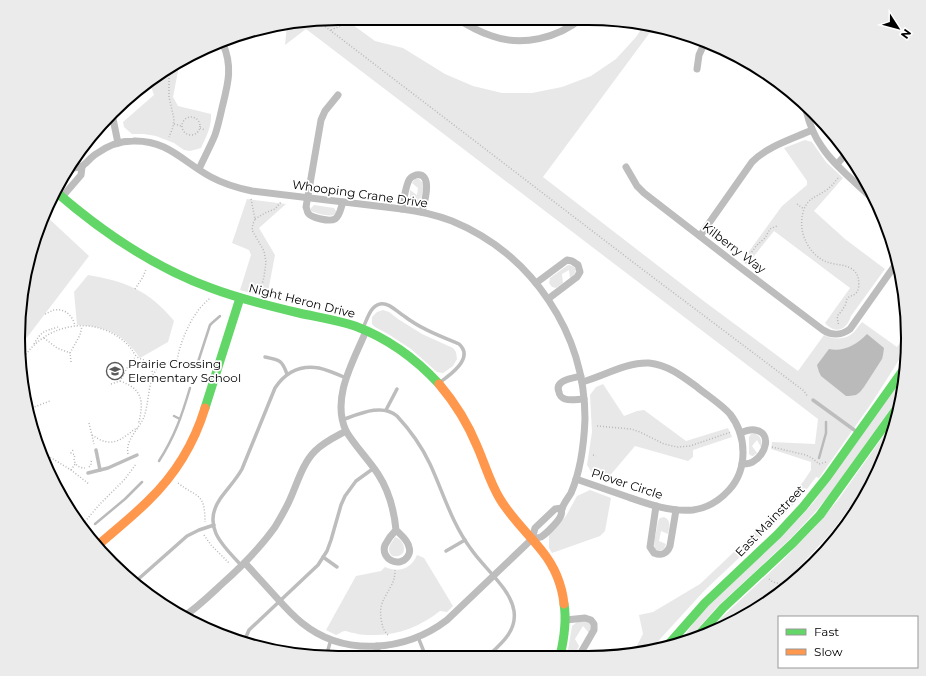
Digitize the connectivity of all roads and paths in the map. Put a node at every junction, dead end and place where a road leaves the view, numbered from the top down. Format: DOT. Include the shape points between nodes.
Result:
graph roads {
  1 [pos="341,25"];
  2 [pos="468,25"];
  3 [pos="572,25"];
  4 [pos="325,26"];
  5 [pos="331,30"];
  6 [pos="224,47"];
  7 [pos="703,47"];
  8 [pos="697,69"];
  9 [pos="169,75"];
  10 [pos="338,95"];
  11 [pos="808,116"];
  12 [pos="113,121"];
  13 [pos="174,124"];
  14 [pos="182,126"];
  15 [pos="200,128"];
  16 [pos="205,130"];
  17 [pos="812,130"];
  18 [pos="169,137"];
  19 [pos="118,143"];
  20 [pos="843,157"];
  21 [pos="837,164"];
  22 [pos="82,167"];
  23 [pos="626,167"];
  24 [pos="76,168"];
  25 [pos="199,169"];
  26 [pos="840,176"];
  27 [pos="863,190"];
  28 [pos="62,191"];
  29 [pos="60,195"];
  30 [pos="308,197"];
  31 [pos="251,199"];
  32 [pos="281,202"];
  33 [pos="343,202"];
  34 [pos="797,204"];
  35 [pos="402,208"];
  36 [pos="804,209"];
  37 [pos="422,212"];
  38 [pos="255,219"];
  39 [pos="778,226"];
  40 [pos="700,236"];
  41 [pos="745,264"];
  42 [pos="893,268"];
  43 [pos="146,269"];
  44 [pos="536,283"];
  45 [pos="136,289"];
  46 [pos="260,292"];
  47 [pos="210,298"];
  48 [pos="240,298"];
  49 [pos="548,299"];
  50 [pos="45,314"];
  51 [pos="75,326"];
  52 [pos="82,326"];
  53 [pos="838,326"];
  54 [pos="58,328"];
  55 [pos="364,331"];
  56 [pos="43,337"];
  57 [pos="33,346"];
  58 [pos="70,353"];
  59 [pos="26,354"];
  60 [pos="136,357"];
  61 [pos="265,357"];
  62 [pos="71,362"];
  63 [pos="287,374"];
  64 [pos="153,375"];
  65 [pos="898,377"];
  66 [pos="347,378"];
  67 [pos="581,379"];
  68 [pos="120,381"];
  69 [pos="111,384"];
  70 [pos="438,384"];
  71 [pos="397,389"];
  72 [pos="584,399"];
  73 [pos="811,400"];
  74 [pos="50,402"];
  75 [pos="33,408"];
  76 [pos="386,410"];
  77 [pos="890,417"];
  78 [pos="342,420"];
  79 [pos="89,423"];
  80 [pos="140,424"];
  81 [pos="597,426"];
  82 [pos="138,428"];
  83 [pos="346,431"];
  84 [pos="731,432"];
  85 [pos="740,433"];
  86 [pos="858,433"];
  87 [pos="92,435"];
  88 [pos="771,447"];
  89 [pos="73,450"];
  90 [pos="96,450"];
  91 [pos="128,454"];
  92 [pos="137,455"];
  93 [pos="593,455"];
  94 [pos="596,456"];
  95 [pos="49,457"];
  96 [pos="97,458"];
  97 [pos="827,461"];
  98 [pos="75,464"];
  99 [pos="136,464"];
  100 [pos="742,464"];
  101 [pos="374,468"];
  102 [pos="71,470"];
  103 [pos="100,470"];
  104 [pos="88,473"];
  105 [pos="576,479"];
  106 [pos="178,482"];
  107 [pos="89,484"];
  108 [pos="656,506"];
  109 [pos="562,508"];
  110 [pos="676,510"];
  111 [pos="85,522"];
  112 [pos="205,522"];
  113 [pos="214,525"];
  114 [pos="396,530"];
  115 [pos="204,535"];
  116 [pos="532,539"];
  117 [pos="465,540"];
  118 [pos="101,542"];
  119 [pos="446,551"];
  120 [pos="323,557"];
  121 [pos="230,564"];
  122 [pos="243,564"];
  123 [pos="337,567"];
  124 [pos="396,568"];
  125 [pos="493,576"];
  126 [pos="139,579"];
  127 [pos="769,579"];
  128 [pos="781,584"];
  129 [pos="280,601"];
  130 [pos="188,613"];
  131 [pos="566,620"];
  132 [pos="705,628"];
  133 [pos="388,635"];
  134 [pos="246,637"];
  135 [pos="418,637"];
  136 [pos="331,639"];
  137 [pos="673,639"];
  138 [pos="377,646"];
  139 [pos="328,650"];
  140 [pos="377,651"];
  141 [pos="424,651"];
  142 [pos="493,651"];
  143 [pos="561,651"];
  144 [pos="581,651"];
  1 -- 5 [label="path"];
  2 -- 3 [label="street" via="491,36 506,40 522,40 543,38"];
  4 -- 5 [label="path"];
  5 -- 73 [label="path" via="804,391"];
  6 -- 25 [label="street" via="229,66 228,85 215,135"];
  7 -- 8 [label="street"];
  9 -- 13 [label="path" via="169,97"];
  10 -- 30 [label="street" via="321,120"];
  11 -- 17 [label="street"];
  12 -- 19 [label="street"];
  13 -- 14 [label="path"];
  13 -- 18 [label="path"];
  14 -- 15 [label="path" via="185,133 190,135 197,133"];
  14 -- 15 [label="path" via="187,117 192,117 199,121"];
  15 -- 16 [label="path"];
  17 -- 21 [label="street" via="822,148"];
  17 -- 40 [label="street" via="771,148 755,159"];
  19 -- 22 [label="street, Whooping Crane Drive" via="99,152"];
  19 -- 25 [label="street, Whooping Crane Drive" via="156,143"];
  20 -- 21 [label="street"];
  21 -- 27 [label="street"];
  22 -- 24 [label="street, Whooping Crane Drive"];
  22 -- 28 [label="street, Whooping Crane Drive" via="81,175"];
  23 -- 40 [label="street, Kilberry Way" via="640,189"];
  25 -- 30 [label="street, Whooping Crane Drive" via="212,178 235,187"];
  26 -- 36 [label="path" via="825,191 811,199"];
  29 -- 48 [label="street, Night Heron Drive" via="99,227 151,260 193,281"];
  30 -- 33 [label="street, Whooping Crane Drive"];
  30 -- 33 [label="street" via="306,207 309,214 327,220 336,219"];
  31 -- 38 [label="path"];
  32 -- 38 [label="path" via="275,209"];
  33 -- 35 [label="street, Whooping Crane Drive"];
  34 -- 36 [label="path"];
  35 -- 37 [label="street, Whooping Crane Drive"];
  35 -- 37 [label="street" via="408,182 418,175 426,179 427,186"];
  36 -- 53 [label="path" via="802,230 811,250 829,263 850,268 855,272 859,282 858,290 848,298 839,314"];
  37 -- 44 [label="street, Whooping Crane Drive" via="452,221 489,241 507,253"];
  38 -- 46 [label="path" via="252,230 264,252 266,266"];
  39 -- 41 [label="path" via="770,229"];
  40 -- 42 [label="street, Kilberry Way" via="830,333 848,331"];
  43 -- 45 [label="path"];
  44 -- 49 [label="street, Whooping Crane Drive"];
  44 -- 49 [label="street" via="567,260 578,265 580,272 577,277"];
  47 -- 64 [label="path" via="194,317 179,350 177,363 163,364"];
  48 -- 55 [label="street, Night Heron Drive" via="340,322"];
  48 -- 118 [label="street" via="202,419 184,457 156,493"];
  49 -- 67 [label="street, Whooping Crane Drive" via="570,339"];
  50 -- 51 [label="path" via="56,310 67,312"];
  51 -- 52 [label="path"];
  51 -- 54 [label="path"];
  52 -- 58 [label="path"];
  52 -- 60 [label="path" via="92,326 116,336 130,346"];
  54 -- 56 [label="path"];
  54 -- 57 [label="path" via="41,333"];
  55 -- 66 [label="street"];
  55 -- 70 [label="street, Night Heron Drive" via="403,353"];
  55 -- 70 [label="lane" via="371,310 384,303 418,326 459,344 464,353 460,365"];
  56 -- 57 [label="path"];
  56 -- 58 [label="path" via="57,348"];
  57 -- 59 [label="path"];
  58 -- 62 [label="path"];
  60 -- 64 [label="path" via="149,364"];
  60 -- 68 [label="path"];
  61 -- 63 [label="lane" via="281,362"];
  63 -- 66 [label="lane" via="313,367"];
  63 -- 113 [label="lane" via="274,388 239,473 218,502"];
  64 -- 80 [label="path" via="147,408"];
  65 -- 86 [label="street, East Mainstreet"];
  66 -- 78 [label="street" via="341,398"];
  67 -- 72 [label="street, Whooping Crane Drive"];
  67 -- 72 [label="street, Plover Circle" via="563,381 558,391 561,397 566,399"];
  67 -- 85 [label="street, Plover Circle" via="638,364 664,366 721,406 731,416"];
  68 -- 69 [label="path"];
  68 -- 80 [label="path" via="139,394 142,410"];
  70 -- 116 [label="street, Night Heron Drive" via="462,415 500,499"];
  71 -- 76 [label="lane"];
  72 -- 105 [label="street, Whooping Crane Drive" via="583,452"];
  73 -- 86 [label="lane"];
  74 -- 75 [label="path"];
  76 -- 78 [label="lane" via="376,410"];
  76 -- 117 [label="lane" via="398,416 422,450"];
  77 -- 132 [label="street" via="820,515"];
  78 -- 83 [label="street"];
  79 -- 87 [label="path"];
  80 -- 82 [label="path"];
  81 -- 84 [label="path" via="631,429 677,447 690,446"];
  82 -- 87 [label="path" via="112,442 99,440"];
  82 -- 91 [label="path" via="128,444"];
  83 -- 101 [label="street"];
  83 -- 122 [label="street" via="321,446 308,459 280,519 263,543"];
  85 -- 100 [label="street, Plover Circle" via="743,445"];
  85 -- 100 [label="street" via="758,430 766,439 764,451 758,458 751,463"];
  86 -- 137 [label="street, East Mainstreet" via="800,511 705,602"];
  87 -- 90 [label="path"];
  88 -- 97 [label="path" via="806,454 819,464"];
  89 -- 98 [label="path" via="71,453 75,456"];
  90 -- 96 [label="lane"];
  92 -- 103 [label="lane"];
  93 -- 94 [label="path"];
  95 -- 102 [label="path"];
  96 -- 98 [label="path" via="92,460 87,468"];
  96 -- 103 [label="lane"];
  98 -- 102 [label="path"];
  99 -- 111 [label="path"];
  100 -- 110 [label="street, Plover Circle" via="733,485 712,504 691,510"];
  101 -- 114 [label="street" via="388,493"];
  101 -- 120 [label="lane" via="356,481 345,496"];
  102 -- 107 [label="path"];
  103 -- 104 [label="lane"];
  105 -- 108 [label="street, Plover Circle"];
  105 -- 109 [label="street, Whooping Crane Drive"];
  106 -- 112 [label="path" via="201,499 205,507"];
  108 -- 110 [label="street, Plover Circle"];
  108 -- 110 [label="street" via="650,542 654,553 663,554 668,550"];
  109 -- 116 [label="street, Whooping Crane Drive" via="561,516 556,522 542,536"];
  109 -- 116 [label="street" via="555,508 535,528"];
  113 -- 122 [label="lane" via="220,542"];
  113 -- 126 [label="lane" via="187,536"];
  114 -- 114 [label="street" via="385,549 387,558 396,563 405,559 410,551 406,540"];
  115 -- 121 [label="path"];
  116 -- 125 [label="street"];
  116 -- 131 [label="street, Night Heron Drive" via="546,556 555,573 563,595"];
  117 -- 119 [label="lane"];
  117 -- 125 [label="lane"];
  120 -- 123 [label="lane"];
  120 -- 129 [label="lane"];
  122 -- 129 [label="street"];
  122 -- 130 [label="street"];
  124 -- 133 [label="path" via="393,581 380,608 382,628"];
  125 -- 135 [label="street" via="447,620"];
  125 -- 142 [label="lane" via="514,608 512,628"];
  127 -- 128 [label="path"];
  129 -- 134 [label="lane" via="249,630"];
  129 -- 136 [label="street" via="302,623"];
  131 -- 143 [label="street, Night Heron Drive"];
  131 -- 144 [label="street" via="585,618 594,624 594,630"];
  135 -- 138 [label="street"];
  135 -- 141 [label="lane"];
  136 -- 138 [label="street" via="360,646"];
  136 -- 139 [label="lane"];
  138 -- 140 [label="street"];
}
